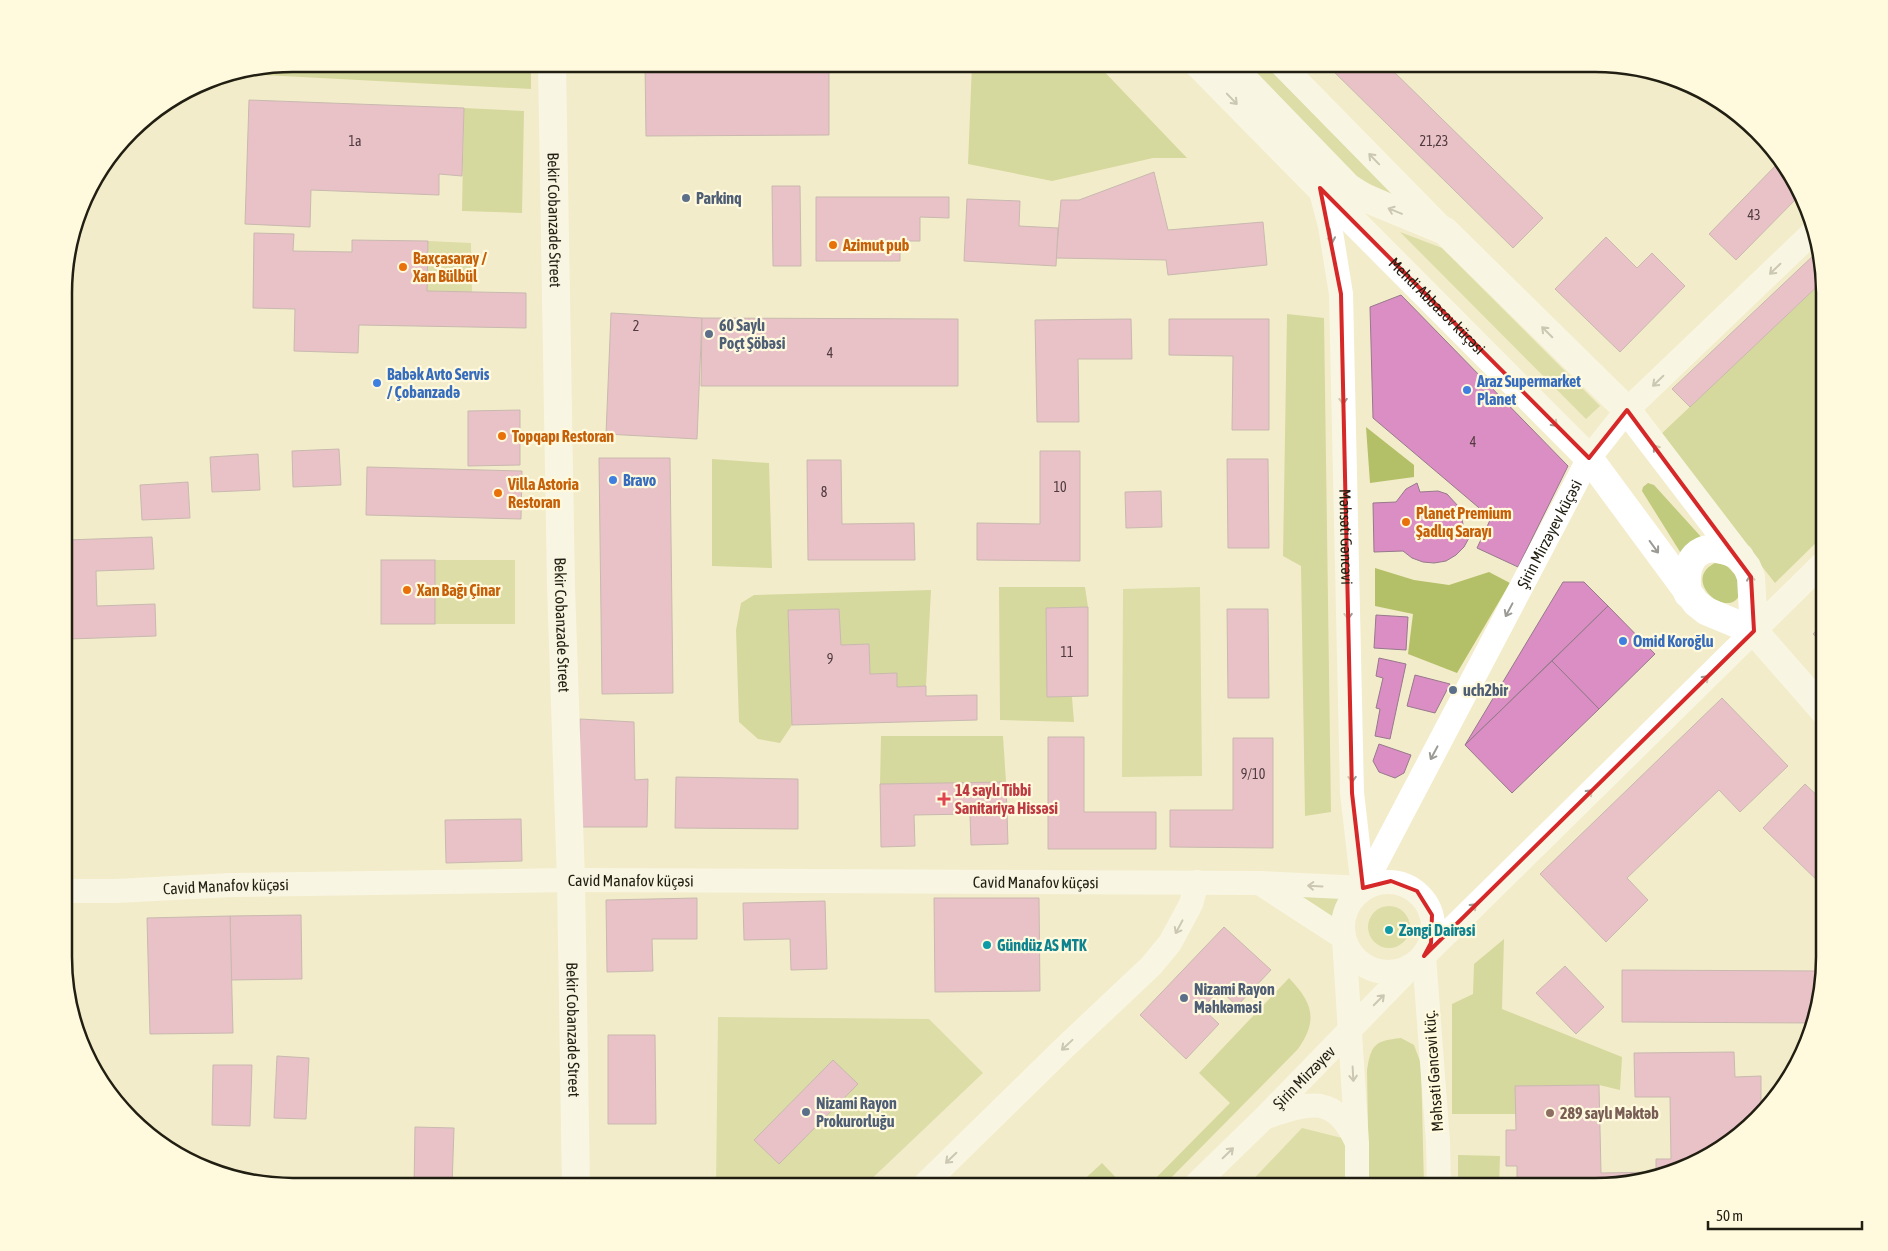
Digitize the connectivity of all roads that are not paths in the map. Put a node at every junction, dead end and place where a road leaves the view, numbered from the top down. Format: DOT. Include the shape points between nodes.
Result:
graph roads {
  1 [pos="552,72"];
  2 [pos="1206,72"];
  3 [pos="1237,72"];
  4 [pos="1289,72"];
  5 [pos="1320,188"];
  6 [pos="1445,231"];
  7 [pos="1808,237"];
  8 [pos="1627,410"];
  9 [pos="1589,458"];
  10 [pos="1740,558"];
  11 [pos="1816,570"];
  12 [pos="1688,594"];
  13 [pos="1754,631"];
  14 [pos="1816,702"];
  15 [pos="571,880"];
  16 [pos="1197,882"];
  17 [pos="1260,883"];
  18 [pos="1363,888"];
  19 [pos="72,891"];
  20 [pos="1344,938"];
  21 [pos="1418,960"];
  22 [pos="1350,1028"];
  23 [pos="1265,1117"];
  24 [pos="1357,1143"];
  25 [pos="576,1178"];
  26 [pos="931,1178"];
  27 [pos="1202,1178"];
  28 [pos="1357,1178"];
  29 [pos="1440,1178"];
  1 -- 15 [label="street, Bekir Cobanzade Street" via="561,587"];
  2 -- 5 [label="street, Mehdi Abbasov küçəsi, one-way"];
  6 -- 3 [label="street, one-way" via="1364,198 1348,187"];
  6 -- 4 [label="street, one-way"];
  5 -- 9 [label="street, Mehdi Abbasov küçəsi, one-way"];
  5 -- 18 [label="street, Məhsəti Gəncəvi, one-way" via="1341,294 1352,793"];
  8 -- 6 [label="street, one-way"];
  7 -- 8 [label="street, Şirin Mirzəyev küçəsi, one-way"];
  8 -- 9 [label="street, Şirin Mirzəyev küçəsi"];
  10 -- 8 [label="street, one-way"];
  9 -- 12 [label="street, Mehdi Abbasov küçəsi, one-way"];
  9 -- 18 [label="street, Şirin Mirzəyev küçəsi, one-way"];
  10 -- 12 [label="street" via="1720,548 1697,554 1686,571"];
  13 -- 10 [label="street, one-way" via="1751,576"];
  11 -- 13 [label="street"];
  12 -- 13 [label="street, Mehdi Abbasov küçəsi" via="1706,611"];
  13 -- 14 [label="street, Mehdi Abbasov küçəsi"];
  21 -- 13 [label="street, one-way"];
  15 -- 16 [label="street, Cavid Manafov küçəsi"];
  15 -- 19 [label="street, Cavid Manafov küçəsi"];
  15 -- 25 [label="street, Bekir Cobanzade Street"];
  16 -- 17 [label="street, Cavid Manafov küçəsi"];
  16 -- 26 [label="street, one-way" via="1191,904 1170,944 1151,966"];
  18 -- 17 [label="street, Cavid Manafov küçəsi, one-way"];
  17 -- 20 [label="street"];
  18 -- 20 [label="street" via="1352,898 1346,910 1342,924"];
  18 -- 21 [label="street" via="1376,882 1405,884 1426,902 1434,930 1431,944"];
  20 -- 21 [label="street" via="1354,957 1372,969 1400,971"];
  20 -- 22 [label="street"];
  22 -- 21 [label="street, Şirin Mirzəyev, one-way"];
  21 -- 29 [label="street, Məhsəti Gəncəvi küç."];
  22 -- 23 [label="street, Şirin Mirzəyev"];
  22 -- 24 [label="street, one-way"];
  23 -- 24 [label="street" via="1297,1106 1315,1105 1342,1117"];
  27 -- 23 [label="street, Şirin Mirzəyev, one-way"];
  24 -- 28 [label="street"];
}
